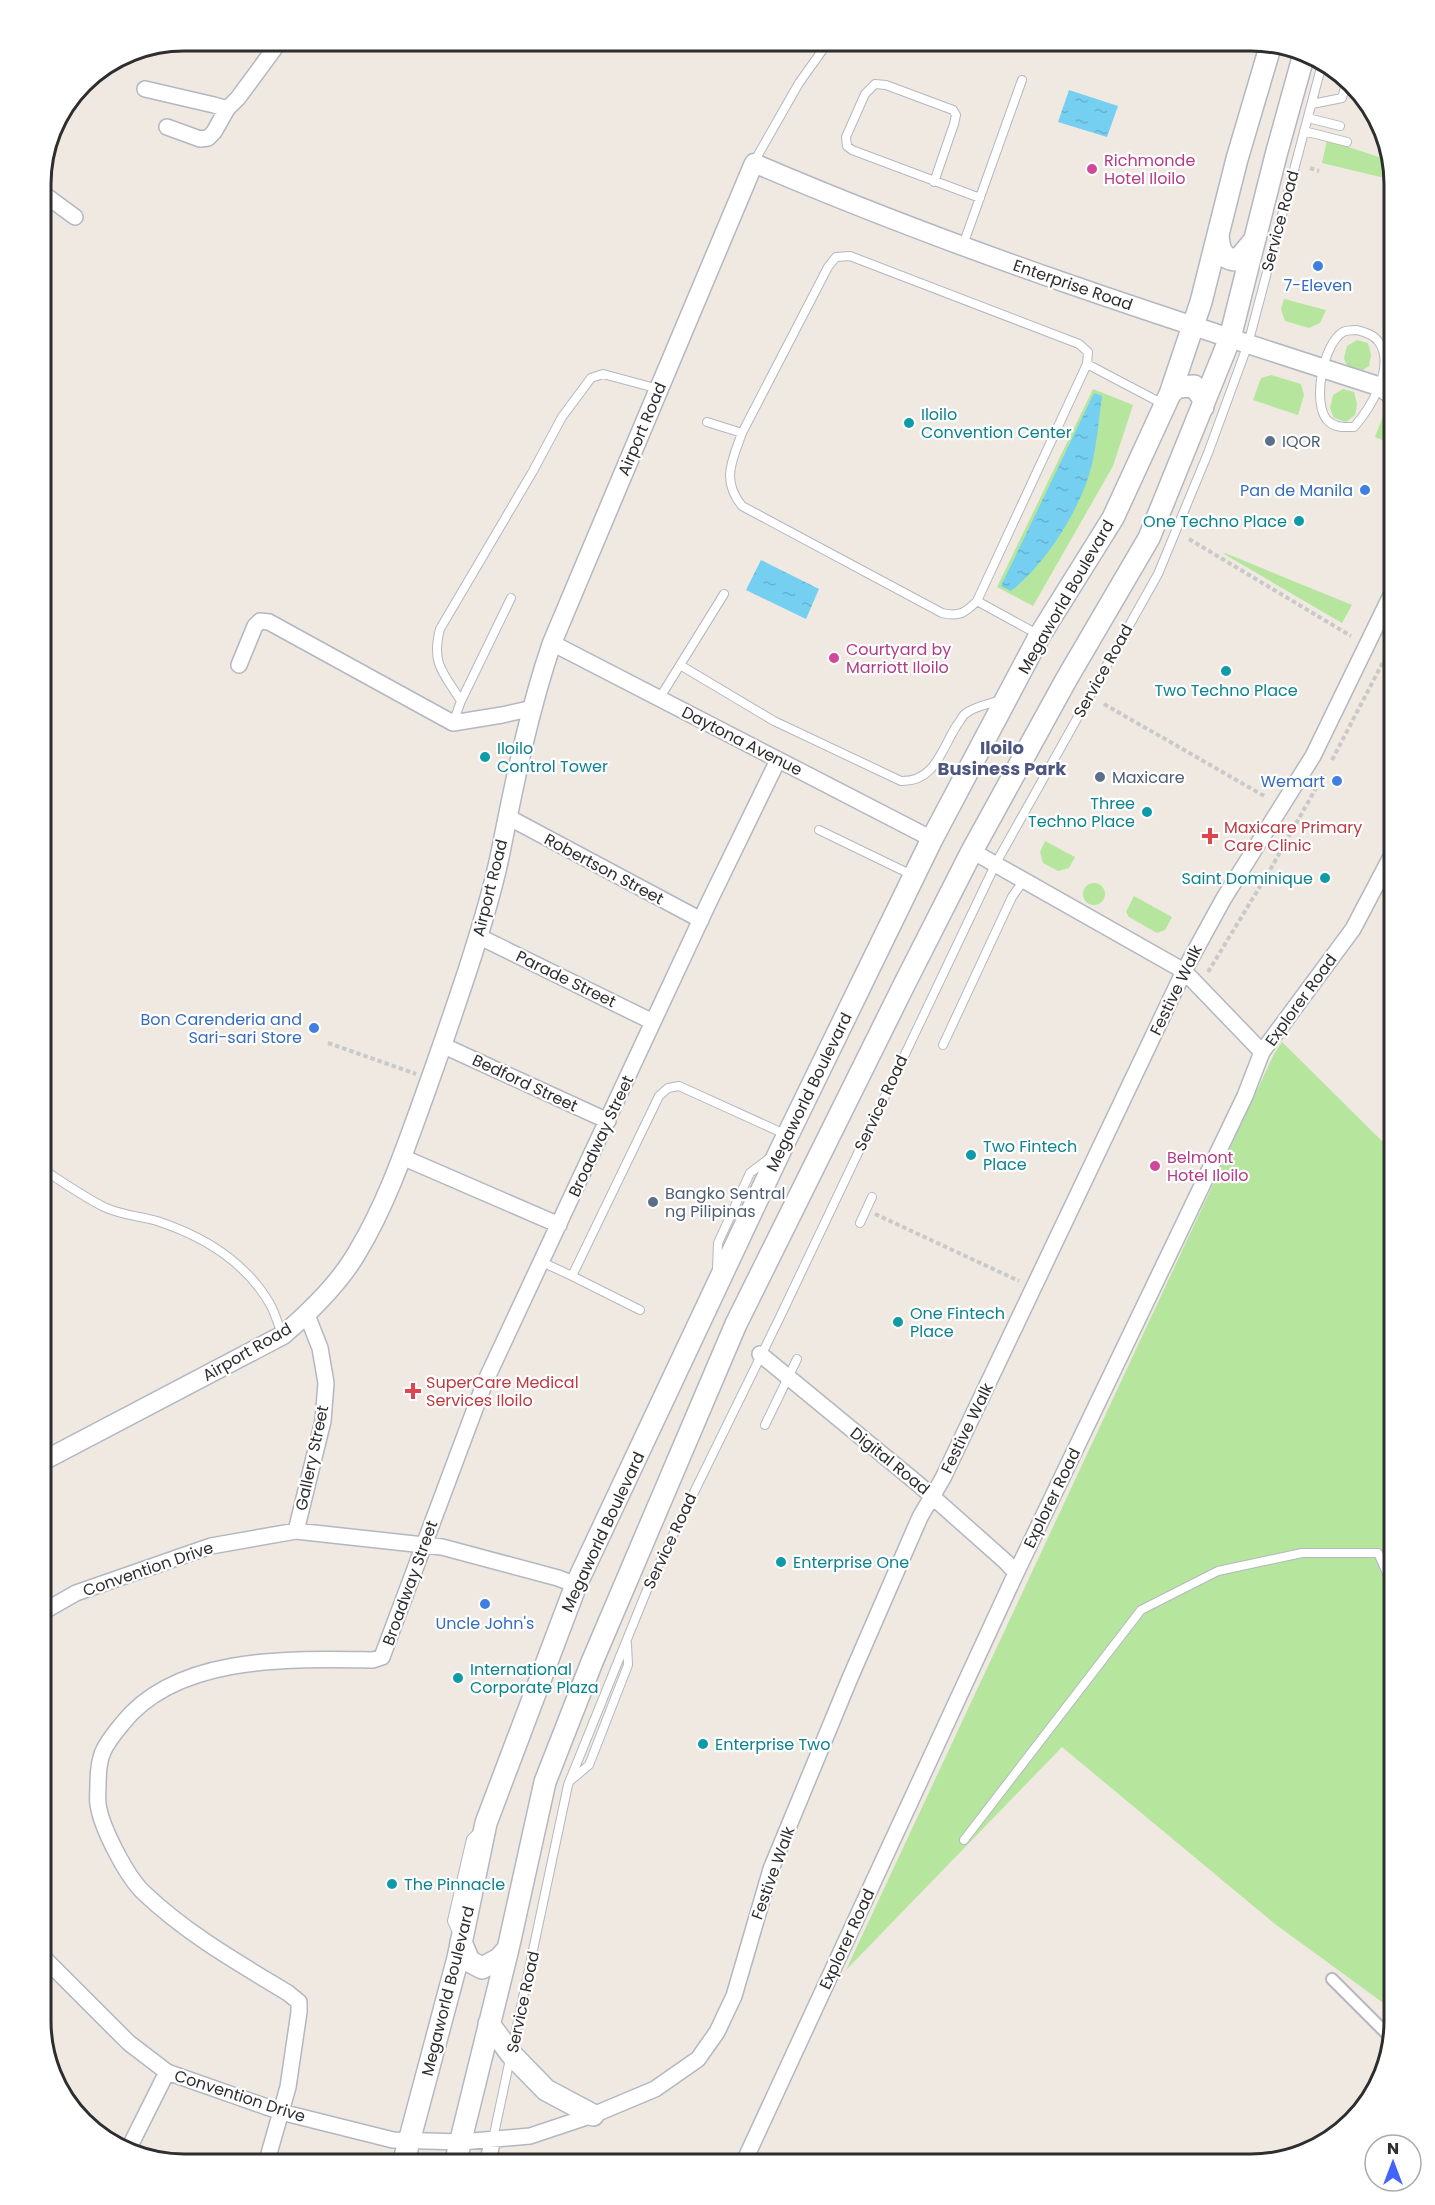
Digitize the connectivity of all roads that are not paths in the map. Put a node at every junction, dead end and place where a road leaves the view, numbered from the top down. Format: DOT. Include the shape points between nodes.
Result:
graph roads {
  1 [pos="272,51"];
  2 [pos="822,51"];
  3 [pos="1268,52"];
  4 [pos="1302,61"];
  5 [pos="1320,71"];
  6 [pos="1022,80"];
  7 [pos="145,89"];
  8 [pos="1344,90"];
  9 [pos="1312,104"];
  10 [pos="226,109"];
  11 [pos="1308,118"];
  12 [pos="1340,126"];
  13 [pos="166,127"];
  14 [pos="1305,131"];
  15 [pos="1347,142"];
  16 [pos="754,163"];
  17 [pos="933,182"];
  18 [pos="980,198"];
  19 [pos="51,199"];
  20 [pos="75,217"];
  21 [pos="1218,235"];
  22 [pos="1253,242"];
  23 [pos="962,246"];
  24 [pos="1194,326"];
  25 [pos="1239,341"];
  26 [pos="1384,359"];
  27 [pos="1088,364"];
  28 [pos="1322,368"];
  29 [pos="659,389"];
  30 [pos="1384,391"];
  31 [pos="1384,396"];
  32 [pos="1167,399"];
  33 [pos="1203,407"];
  34 [pos="707,422"];
  35 [pos="742,432"];
  36 [pos="724,594"];
  37 [pos="511,598"];
  38 [pos="977,601"];
  39 [pos="1384,611"];
  40 [pos="1040,635"];
  41 [pos="552,643"];
  42 [pos="239,665"];
  43 [pos="680,665"];
  44 [pos="1008,698"];
  45 [pos="659,699"];
  46 [pos="461,701"];
  47 [pos="532,708"];
  48 [pos="453,723"];
  49 [pos="778,760"];
  50 [pos="507,817"];
  51 [pos="819,830"];
  52 [pos="932,840"];
  53 [pos="972,851"];
  54 [pos="996,863"];
  55 [pos="1384,871"];
  56 [pos="914,876"];
  57 [pos="1024,880"];
  58 [pos="701,920"];
  59 [pos="478,936"];
  60 [pos="1184,971"];
  61 [pos="653,1022"];
  62 [pos="943,1045"];
  63 [pos="442,1046"];
  64 [pos="1262,1052"];
  65 [pos="608,1121"];
  66 [pos="785,1142"];
  67 [pos="402,1157"];
  68 [pos="51,1174"];
  69 [pos="872,1197"];
  70 [pos="860,1223"];
  71 [pos="560,1225"];
  72 [pos="542,1262"];
  73 [pos="572,1276"];
  74 [pos="640,1310"];
  75 [pos="307,1315"];
  76 [pos="283,1335"];
  77 [pos="760,1354"];
  78 [pos="796,1359"];
  79 [pos="788,1377"];
  80 [pos="765,1425"];
  81 [pos="51,1457"];
  82 [pos="933,1496"];
  83 [pos="296,1531"];
  84 [pos="423,1544"];
  85 [pos="1384,1566"];
  86 [pos="1016,1574"];
  87 [pos="576,1585"];
  88 [pos="51,1607"];
  89 [pos="627,1640"];
  90 [pos="569,1781"];
  91 [pos="964,1840"];
  92 [pos="461,1942"];
  93 [pos="508,1948"];
  94 [pos="51,1966"];
  95 [pos="1332,1979"];
  96 [pos="489,2024"];
  97 [pos="1383,2030"];
  98 [pos="512,2055"];
  99 [pos="167,2072"];
  100 [pos="281,2112"];
  101 [pos="593,2115"];
  102 [pos="493,2139"];
  103 [pos="410,2141"];
  104 [pos="461,2142"];
  105 [pos="131,2143"];
  106 [pos="269,2154"];
  107 [pos="406,2154"];
  108 [pos="458,2154"];
  109 [pos="489,2154"];
  110 [pos="748,2154"];
  1 -- 10 [label="street"];
  2 -- 16 [label="lane"];
  3 -- 21 [label="main road, Megaworld Boulevard"];
  4 -- 22 [label="main road"];
  5 -- 9 [label="lane, Service Road"];
  6 -- 18 [label="lane"];
  7 -- 10 [label="street"];
  8 -- 9 [label="lane" via="1342,98"];
  9 -- 11 [label="lane, Service Road"];
  10 -- 13 [label="street" via="208,138"];
  11 -- 12 [label="lane"];
  11 -- 14 [label="lane, Service Road"];
  14 -- 15 [label="lane"];
  14 -- 25 [label="lane, Service Road"];
  16 -- 23 [label="street, Enterprise Road"];
  16 -- 29 [label="street, Airport Road"];
  17 -- 17 [label="lane" via="956,115 953,110 875,84 865,94 846,137 847,146"];
  17 -- 18 [label="lane"];
  18 -- 23 [label="lane"];
  19 -- 20 [label="street"];
  21 -- 22 [label="main road" via="1220,249 1230,260 1238,260"];
  21 -- 24 [label="main road, Megaworld Boulevard"];
  22 -- 25 [label="main road"];
  23 -- 24 [label="street, Enterprise Road"];
  24 -- 25 [label="street, Enterprise Road"];
  24 -- 32 [label="main road, Megaworld Boulevard"];
  25 -- 28 [label="street, Enterprise Road"];
  25 -- 33 [label="main road"];
  25 -- 54 [label="lane, Service Road" via="1208,453 1158,574"];
  26 -- 28 [label="lane" via="1378,340 1357,330 1344,332 1334,342"];
  27 -- 32 [label="lane"];
  27 -- 35 [label="lane" via="1088,352 1079,344 850,256 836,257"];
  27 -- 38 [label="lane"];
  28 -- 30 [label="street, Enterprise Road"];
  28 -- 31 [label="lane" via="1322,410 1328,421 1340,428 1354,427"];
  29 -- 41 [label="street, Airport Road"];
  29 -- 46 [label="lane" via="603,374 591,378 562,417 440,629 438,663"];
  32 -- 33 [label="main road" via="1177,387 1194,386 1203,398"];
  32 -- 40 [label="main road, Megaworld Boulevard" via="1113,518"];
  33 -- 53 [label="main road" via="1149,538"];
  34 -- 35 [label="lane"];
  35 -- 38 [label="lane" via="728,474 733,496 742,506 942,613 964,614"];
  36 -- 43 [label="lane"];
  37 -- 46 [label="lane"];
  38 -- 40 [label="lane"];
  39 -- 60 [label="street, Festive Walk" via="1313,756 1224,898"];
  40 -- 44 [label="main road, Megaworld Boulevard"];
  41 -- 45 [label="street, Daytona Avenue"];
  41 -- 47 [label="street, Airport Road"];
  42 -- 48 [label="street" via="255,626 260,621 268,622"];
  43 -- 44 [label="lane" via="774,721 901,781 914,782 927,775 965,714"];
  43 -- 45 [label="lane"];
  44 -- 52 [label="main road, Megaworld Boulevard"];
  45 -- 49 [label="street, Daytona Avenue"];
  46 -- 48 [label="lane"];
  47 -- 48 [label="street"];
  47 -- 50 [label="street, Airport Road"];
  49 -- 52 [label="street, Daytona Avenue"];
  49 -- 58 [label="street, Broadway Street"];
  50 -- 58 [label="street, Robertson Street"];
  50 -- 59 [label="street, Airport Road"];
  51 -- 56 [label="lane"];
  52 -- 56 [label="main road, Megaworld Boulevard"];
  53 -- 54 [label="street"];
  53 -- 93 [label="main road" via="736,1324 592,1662 545,1782"];
  54 -- 57 [label="street"];
  54 -- 77 [label="lane, Service Road"];
  55 -- 64 [label="street, Explorer Road" via="1353,929"];
  56 -- 66 [label="main road, Megaworld Boulevard"];
  57 -- 60 [label="street"];
  57 -- 62 [label="lane" via="1012,897"];
  58 -- 61 [label="street, Broadway Street"];
  59 -- 61 [label="street, Parade Street"];
  59 -- 63 [label="street, Airport Road"];
  60 -- 64 [label="street"];
  60 -- 82 [label="street, Festive Walk"];
  61 -- 65 [label="street, Broadway Street"];
  63 -- 65 [label="street, Bedford Street"];
  63 -- 67 [label="street, Airport Road"];
  64 -- 86 [label="street, Explorer Road" via="1245,1096"];
  65 -- 71 [label="street, Broadway Street"];
  66 -- 73 [label="lane" via="679,1086 668,1088 659,1095"];
  66 -- 87 [label="main road, Megaworld Boulevard"];
  67 -- 71 [label="street"];
  67 -- 75 [label="street, Airport Road" via="358,1253"];
  68 -- 76 [label="lane" via="104,1207 185,1232 228,1256 259,1287"];
  69 -- 70 [label="lane"];
  71 -- 72 [label="street, Broadway Street"];
  72 -- 73 [label="lane"];
  72 -- 84 [label="street, Broadway Street" via="485,1382"];
  73 -- 74 [label="lane"];
  75 -- 76 [label="street, Airport Road"];
  75 -- 83 [label="street, Gallery Street" via="320,1348 326,1383 323,1421"];
  76 -- 81 [label="street, Airport Road"];
  77 -- 79 [label="street, Digital Road"];
  77 -- 89 [label="lane, Service Road" via="651,1580"];
  78 -- 79 [label="lane"];
  79 -- 80 [label="lane"];
  79 -- 82 [label="street, Digital Road"];
  82 -- 86 [label="street, Digital Road"];
  82 -- 101 [label="street, Festive Walk" via="920,1517 771,1869 734,1996 717,2032 698,2059 655,2089"];
  83 -- 84 [label="street, Convention Drive"];
  83 -- 88 [label="street, Convention Drive" via="211,1546 76,1593"];
  84 -- 87 [label="street, Convention Drive"];
  84 -- 100 [label="street, Broadway Street" via="382,1657 255,1663 209,1671 173,1683 131,1712 104,1746 98,1769 101,1815 113,1847 141,1890 205,1943 298,2002 288,2087"];
  85 -- 91 [label="lane" via="1378,1553 1302,1552 1218,1571 1141,1610"];
  86 -- 110 [label="street, Explorer Road"];
  87 -- 92 [label="main road, Megaworld Boulevard" via="486,1823"];
  89 -- 90 [label="lane, Service Road"];
  89 -- 90 [label="lane" via="628,1665 589,1765"];
  90 -- 98 [label="lane, Service Road"];
  92 -- 93 [label="main road" via="469,1961 482,1968 500,1959"];
  92 -- 103 [label="main road, Megaworld Boulevard"];
  93 -- 96 [label="main road"];
  94 -- 99 [label="street, Convention Drive" via="129,2043"];
  95 -- 97 [label="street"];
  96 -- 98 [label="main road"];
  96 -- 104 [label="main road"];
  98 -- 101 [label="main road" via="546,2091"];
  98 -- 102 [label="lane, Service Road"];
  99 -- 100 [label="street, Convention Drive"];
  99 -- 105 [label="street"];
  100 -- 103 [label="street, Convention Drive"];
  100 -- 106 [label="street, Broadway Street"];
  101 -- 102 [label="street, Festive Walk" via="530,2136"];
  102 -- 104 [label="street, Festive Walk"];
  102 -- 109 [label="street, Service Road"];
  103 -- 104 [label="street, Convention Drive"];
  103 -- 107 [label="main road, Megaworld Boulevard"];
  104 -- 108 [label="main road"];
}
